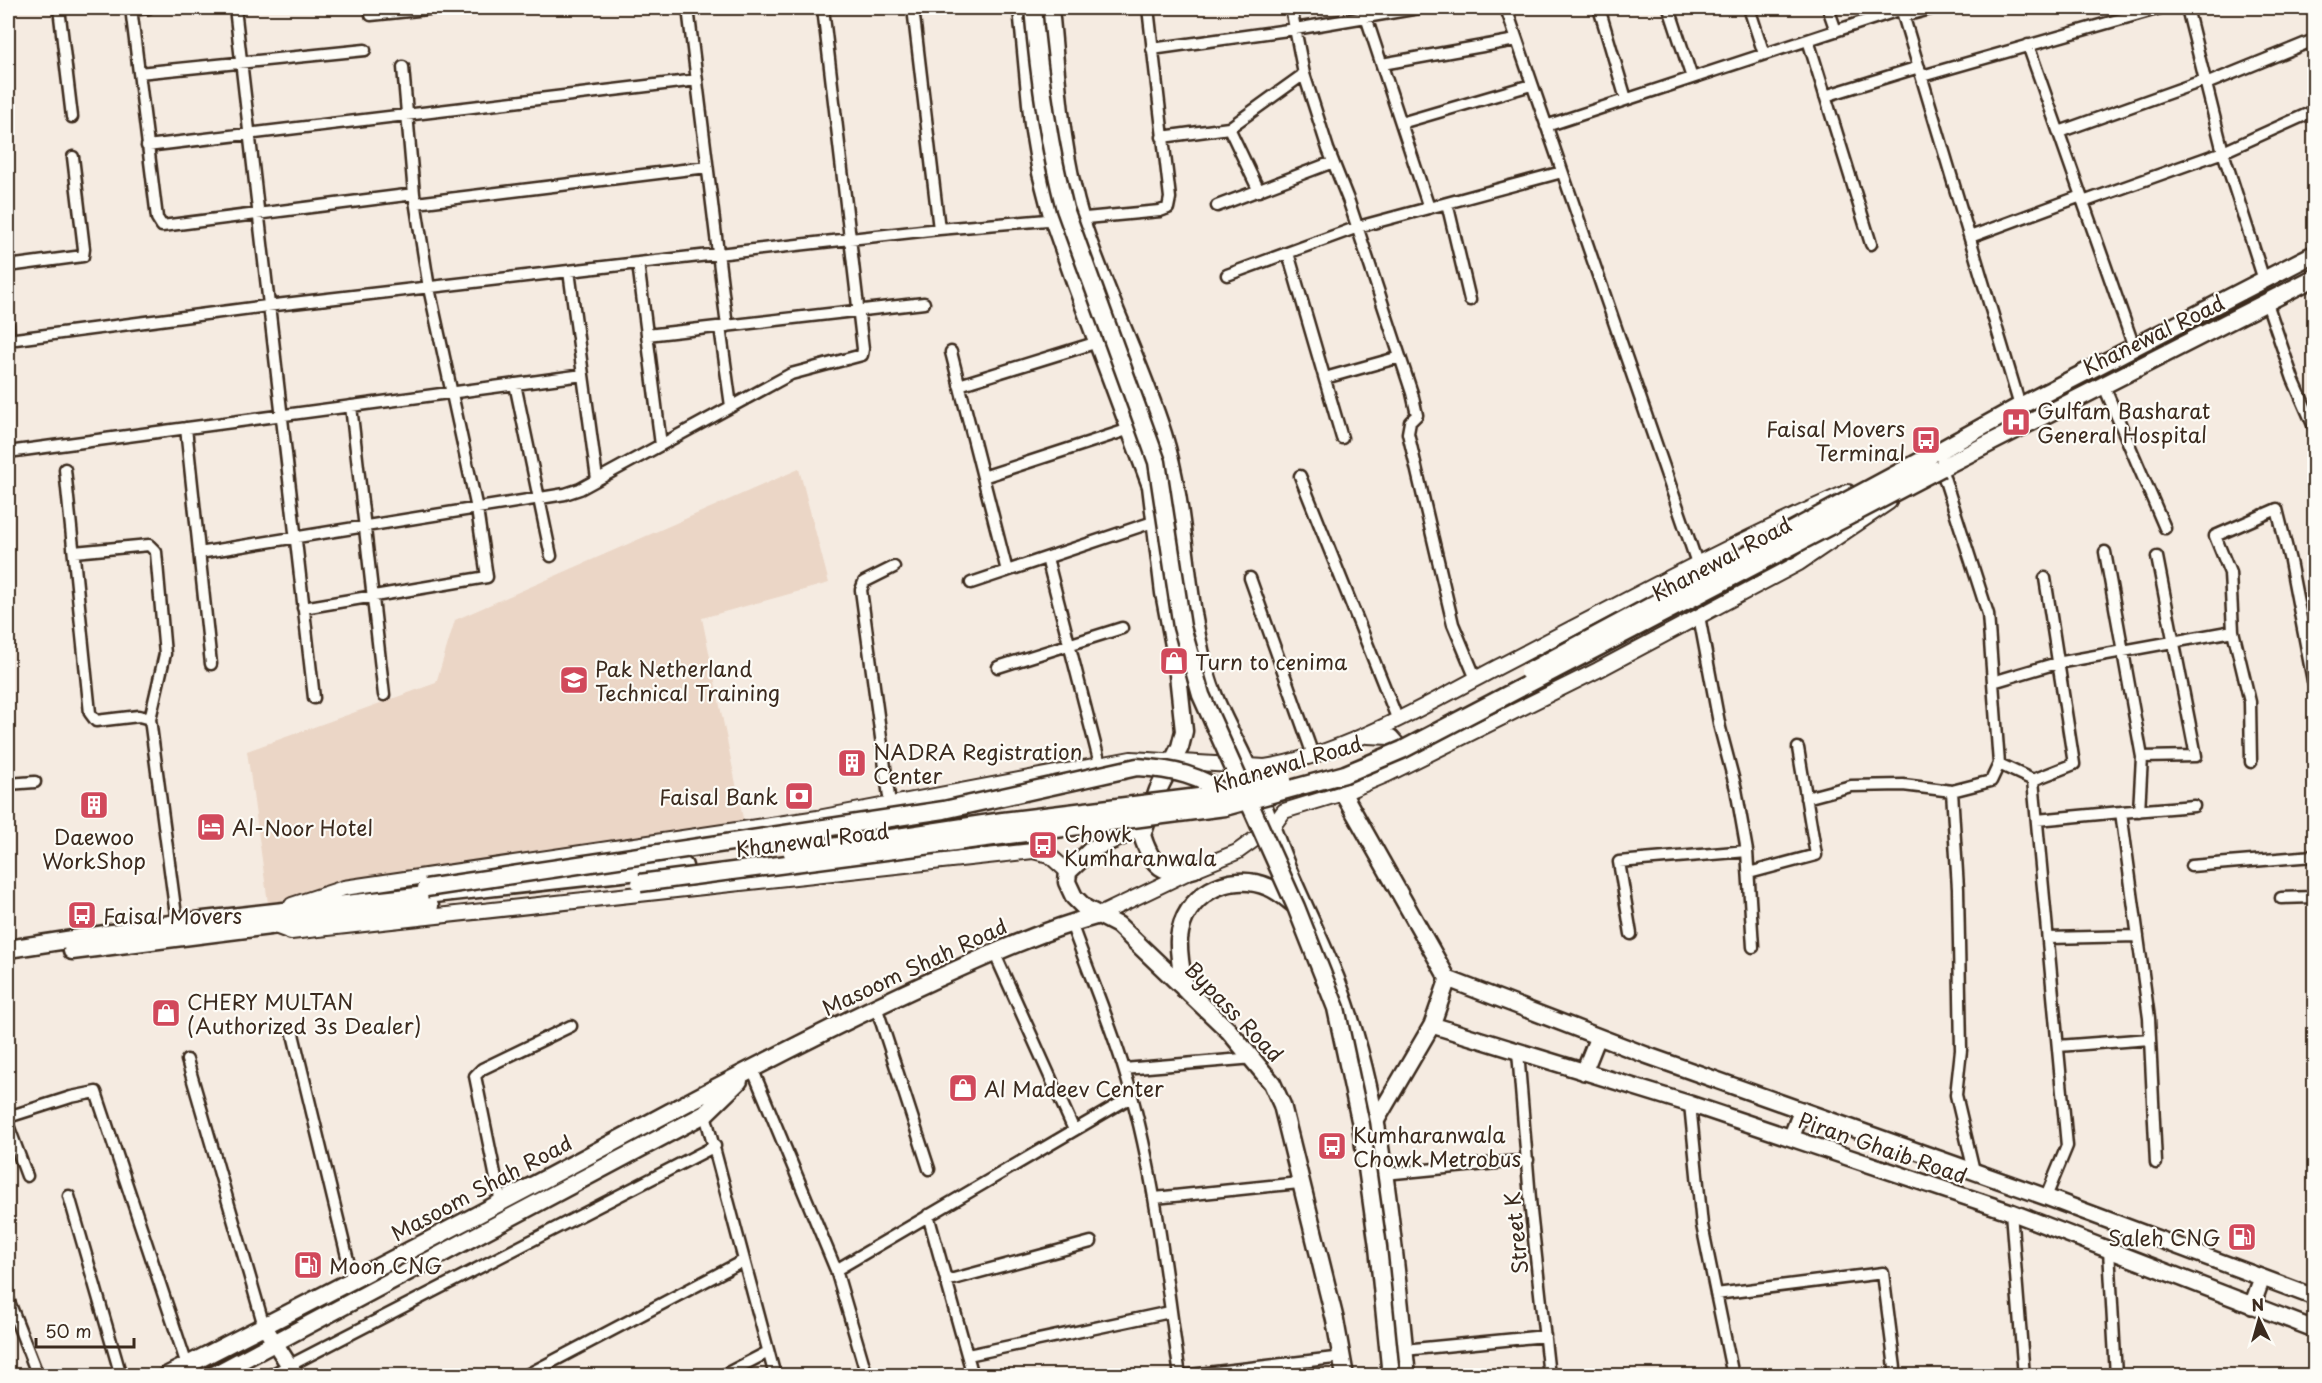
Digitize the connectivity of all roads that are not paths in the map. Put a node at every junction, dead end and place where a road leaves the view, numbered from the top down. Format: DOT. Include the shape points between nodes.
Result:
graph roads {
  1 [pos="59,8"];
  2 [pos="148,8"];
  3 [pos="235,8"];
  4 [pos="437,8"];
  5 [pos="688,8"];
  6 [pos="823,8"];
  7 [pos="913,8"];
  8 [pos="1022,8"];
  9 [pos="1033,8"];
  10 [pos="1050,8"];
  11 [pos="1148,8"];
  12 [pos="1291,8"];
  13 [pos="1419,8"];
  14 [pos="1506,8"];
  15 [pos="1599,8"];
  16 [pos="1669,8"];
  17 [pos="1749,8"];
  18 [pos="1828,8"];
  19 [pos="1934,8"];
  20 [pos="2160,8"];
  21 [pos="2187,8"];
  22 [pos="131,9"];
  23 [pos="1902,11"];
  24 [pos="2130,12"];
  25 [pos="1353,13"];
  26 [pos="371,15"];
  27 [pos="1366,17"];
  28 [pos="1295,30"];
  29 [pos="1836,31"];
  30 [pos="1516,40"];
  31 [pos="1808,40"];
  32 [pos="2314,40"];
  33 [pos="2028,45"];
  34 [pos="1152,49"];
  35 [pos="365,50"];
  36 [pos="1764,54"];
  37 [pos="241,63"];
  38 [pos="1382,64"];
  39 [pos="403,67"];
  40 [pos="1920,71"];
  41 [pos="139,73"];
  42 [pos="1304,74"];
  43 [pos="1692,78"];
  44 [pos="697,80"];
  45 [pos="2206,82"];
  46 [pos="1531,85"];
  47 [pos="1825,96"];
  48 [pos="1626,99"];
  49 [pos="2314,111"];
  50 [pos="407,115"];
  51 [pos="72,117"];
  52 [pos="1401,123"];
  53 [pos="1546,126"];
  54 [pos="1229,128"];
  55 [pos="2059,132"];
  56 [pos="248,134"];
  57 [pos="1162,137"];
  58 [pos="147,146"];
  59 [pos="2223,152"];
  60 [pos="73,157"];
  61 [pos="1333,162"];
  62 [pos="707,167"];
  63 [pos="1562,172"];
  64 [pos="1259,190"];
  65 [pos="415,199"];
  66 [pos="2082,199"];
  67 [pos="1448,203"];
  68 [pos="1216,206"];
  69 [pos="1429,208"];
  70 [pos="257,214"];
  71 [pos="1053,219"];
  72 [pos="1081,219"];
  73 [pos="1358,227"];
  74 [pos="939,229"];
  75 [pos="1970,237"];
  76 [pos="849,240"];
  77 [pos="1871,244"];
  78 [pos="1288,253"];
  79 [pos="2314,254"];
  80 [pos="718,255"];
  81 [pos="638,263"];
  82 [pos="8,266"];
  83 [pos="569,271"];
  84 [pos="1227,275"];
  85 [pos="2314,278"];
  86 [pos="2264,280"];
  87 [pos="429,288"];
  88 [pos="1470,300"];
  89 [pos="924,303"];
  90 [pos="2267,303"];
  91 [pos="267,306"];
  92 [pos="858,311"];
  93 [pos="8,325"];
  94 [pos="724,326"];
  95 [pos="647,335"];
  96 [pos="8,340"];
  97 [pos="1098,342"];
  98 [pos="2134,347"];
  99 [pos="951,352"];
  100 [pos="1400,357"];
  101 [pos="583,375"];
  102 [pos="1325,378"];
  103 [pos="515,384"];
  104 [pos="2103,384"];
  105 [pos="959,385"];
  106 [pos="452,393"];
  107 [pos="351,406"];
  108 [pos="731,406"];
  109 [pos="2020,406"];
  110 [pos="280,416"];
  111 [pos="2314,427"];
  112 [pos="186,428"];
  113 [pos="1130,429"];
  114 [pos="1342,438"];
  115 [pos="661,444"];
  116 [pos="8,452"];
  117 [pos="1935,462"];
  118 [pos="65,468"];
  119 [pos="1300,476"];
  120 [pos="983,477"];
  121 [pos="597,479"];
  122 [pos="539,499"];
  123 [pos="477,509"];
  124 [pos="1156,521"];
  125 [pos="365,526"];
  126 [pos="2165,528"];
  127 [pos="295,537"];
  128 [pos="74,552"];
  129 [pos="2104,552"];
  130 [pos="199,553"];
  131 [pos="551,556"];
  132 [pos="2157,557"];
  133 [pos="1047,558"];
  134 [pos="1697,563"];
  135 [pos="894,567"];
  136 [pos="1007,571"];
  137 [pos="1250,578"];
  138 [pos="2045,578"];
  139 [pos="971,583"];
  140 [pos="372,596"];
  141 [pos="303,608"];
  142 [pos="1699,616"];
  143 [pos="1122,628"];
  144 [pos="2233,630"];
  145 [pos="2173,642"];
  146 [pos="1067,645"];
  147 [pos="2123,652"];
  148 [pos="2057,663"];
  149 [pos="210,664"];
  150 [pos="998,667"];
  151 [pos="1476,679"];
  152 [pos="2313,681"];
  153 [pos="1993,682"];
  154 [pos="384,695"];
  155 [pos="314,698"];
  156 [pos="1396,718"];
  157 [pos="150,719"];
  158 [pos="1361,737"];
  159 [pos="1798,748"];
  160 [pos="1313,755"];
  161 [pos="2142,757"];
  162 [pos="1173,760"];
  163 [pos="2251,762"];
  164 [pos="1100,764"];
  165 [pos="1999,764"];
  166 [pos="1247,766"];
  167 [pos="1376,778"];
  168 [pos="2033,780"];
  169 [pos="35,782"];
  170 [pos="8,784"];
  171 [pos="1952,790"];
  172 [pos="1343,793"];
  173 [pos="1806,798"];
  174 [pos="890,804"];
  175 [pos="2194,806"];
  176 [pos="2139,811"];
  177 [pos="2121,812"];
  178 [pos="2037,819"];
  179 [pos="1144,826"];
  180 [pos="1273,826"];
  181 [pos="1270,850"];
  182 [pos="1746,851"];
  183 [pos="2314,856"];
  184 [pos="2191,866"];
  185 [pos="1195,868"];
  186 [pos="1068,872"];
  187 [pos="1749,873"];
  188 [pos="2314,897"];
  189 [pos="2281,898"];
  190 [pos="331,905"];
  191 [pos="1099,915"];
  192 [pos="1308,915"];
  193 [pos="270,918"];
  194 [pos="1071,922"];
  195 [pos="177,923"];
  196 [pos="1631,934"];
  197 [pos="2138,936"];
  198 [pos="2048,938"];
  199 [pos="1753,947"];
  200 [pos="8,949"];
  201 [pos="994,952"];
  202 [pos="8,959"];
  203 [pos="1448,979"];
  204 [pos="1185,990"];
  205 [pos="876,1006"];
  206 [pos="1431,1025"];
  207 [pos="571,1026"];
  208 [pos="293,1034"];
  209 [pos="1598,1037"];
  210 [pos="2150,1039"];
  211 [pos="2058,1046"];
  212 [pos="1518,1052"];
  213 [pos="1254,1058"];
  214 [pos="187,1060"];
  215 [pos="752,1068"];
  216 [pos="1124,1069"];
  217 [pos="1584,1072"];
  218 [pos="1131,1097"];
  219 [pos="1690,1104"];
  220 [pos="1802,1110"];
  221 [pos="705,1114"];
  222 [pos="8,1117"];
  223 [pos="1376,1121"];
  224 [pos="8,1125"];
  225 [pos="1074,1130"];
  226 [pos="1791,1138"];
  227 [pos="715,1146"];
  228 [pos="1528,1160"];
  229 [pos="2156,1163"];
  230 [pos="929,1169"];
  231 [pos="1978,1173"];
  232 [pos="1384,1174"];
  233 [pos="27,1176"];
  234 [pos="1299,1183"];
  235 [pos="69,1196"];
  236 [pos="2046,1197"];
  237 [pos="1155,1198"];
  238 [pos="1972,1199"];
  239 [pos="501,1203"];
  240 [pos="2011,1212"];
  241 [pos="928,1215"];
  242 [pos="1091,1242"];
  243 [pos="2109,1250"];
  244 [pos="743,1261"];
  245 [pos="836,1270"];
  246 [pos="2262,1278"];
  247 [pos="353,1281"];
  248 [pos="946,1281"];
  249 [pos="1716,1294"];
  250 [pos="2314,1297"];
  251 [pos="8,1299"];
  252 [pos="2252,1306"];
  253 [pos="1170,1312"];
  254 [pos="264,1326"];
  255 [pos="2314,1329"];
  256 [pos="1545,1336"];
  257 [pos="275,1343"];
  258 [pos="1404,1350"];
  259 [pos="768,1352"];
  260 [pos="968,1355"];
  261 [pos="1343,1357"];
  262 [pos="187,1365"];
  263 [pos="293,1370"];
  264 [pos="38,1376"];
  265 [pos="121,1376"];
  266 [pos="166,1376"];
  267 [pos="212,1376"];
  268 [pos="269,1376"];
  269 [pos="525,1376"];
  270 [pos="722,1376"];
  271 [pos="775,1376"];
  272 [pos="867,1376"];
  273 [pos="973,1376"];
  274 [pos="1180,1376"];
  275 [pos="1345,1376"];
  276 [pos="1391,1376"];
  277 [pos="1407,1376"];
  278 [pos="1549,1376"];
  279 [pos="1733,1376"];
  280 [pos="1896,1376"];
  281 [pos="2024,1376"];
  282 [pos="2116,1376"];
  1 -- 51 [label="street"];
  2 -- 22 [label="street"];
  3 -- 37 [label="street"];
  4 -- 26 [label="street"];
  5 -- 44 [label="street"];
  6 -- 76 [label="street"];
  7 -- 74 [label="street"];
  8 -- 71 [label="main road" via="1035,137"];
  9 -- 181 [label="main road, bridge" via="1044,113 1058,182 1157,462 1182,627 1191,662 1214,729"];
  10 -- 72 [label="main road" via="1061,117"];
  11 -- 34 [label="street"];
  12 -- 28 [label="street"];
  13 -- 27 [label="street"];
  14 -- 30 [label="street"];
  15 -- 48 [label="street"];
  16 -- 43 [label="street"];
  17 -- 36 [label="street"];
  18 -- 29 [label="street"];
  19 -- 23 [label="street"];
  20 -- 24 [label="street"];
  21 -- 45 [label="street"];
  22 -- 41 [label="street"];
  23 -- 29 [label="street"];
  23 -- 40 [label="street"];
  24 -- 33 [label="street"];
  25 -- 27 [label="street"];
  25 -- 28 [label="street"];
  27 -- 38 [label="street"];
  28 -- 34 [label="street"];
  28 -- 42 [label="street"];
  29 -- 31 [label="street"];
  30 -- 38 [label="street"];
  30 -- 46 [label="street"];
  31 -- 36 [label="street"];
  31 -- 47 [label="street"];
  32 -- 45 [label="street"];
  33 -- 40 [label="street"];
  33 -- 55 [label="street"];
  34 -- 57 [label="street"];
  35 -- 37 [label="street"];
  36 -- 43 [label="street"];
  37 -- 41 [label="street"];
  37 -- 56 [label="street"];
  38 -- 52 [label="street"];
  39 -- 50 [label="street"];
  40 -- 47 [label="street"];
  40 -- 75 [label="street"];
  41 -- 58 [label="street"];
  42 -- 54 [label="street"];
  42 -- 61 [label="street"];
  43 -- 48 [label="street"];
  44 -- 50 [label="street"];
  44 -- 62 [label="street"];
  45 -- 55 [label="street"];
  45 -- 59 [label="street"];
  46 -- 52 [label="street"];
  46 -- 53 [label="street"];
  47 -- 77 [label="street"];
  48 -- 53 [label="street"];
  49 -- 59 [label="street"];
  50 -- 56 [label="street"];
  50 -- 65 [label="street"];
  52 -- 69 [label="street"];
  53 -- 63 [label="street"];
  54 -- 57 [label="street"];
  54 -- 64 [label="street"];
  55 -- 66 [label="street"];
  56 -- 58 [label="street"];
  56 -- 70 [label="street"];
  57 -- 72 [label="street" via="1168,208"];
  58 -- 70 [label="street" via="157,218 162,226"];
  59 -- 66 [label="street"];
  59 -- 86 [label="street"];
  60 -- 82 [label="street" via="82,256"];
  61 -- 64 [label="street"];
  61 -- 73 [label="street"];
  62 -- 65 [label="street"];
  62 -- 80 [label="street"];
  63 -- 67 [label="street"];
  63 -- 134 [label="street"];
  64 -- 68 [label="street"];
  65 -- 70 [label="street"];
  65 -- 87 [label="street"];
  66 -- 75 [label="street"];
  66 -- 98 [label="street"];
  67 -- 69 [label="street"];
  67 -- 88 [label="street"];
  69 -- 73 [label="street"];
  70 -- 91 [label="street"];
  71 -- 72 [label="street"];
  71 -- 74 [label="street"];
  71 -- 97 [label="main road"];
  72 -- 166 [label="main road" via="1162,433 1181,515 1200,650 1222,719"];
  73 -- 78 [label="street"];
  73 -- 100 [label="street"];
  74 -- 76 [label="street"];
  75 -- 109 [label="street"];
  76 -- 80 [label="street"];
  76 -- 92 [label="street"];
  78 -- 84 [label="street"];
  78 -- 102 [label="street"];
  79 -- 86 [label="main road, Khanewal Road"];
  80 -- 81 [label="street"];
  80 -- 94 [label="street"];
  81 -- 83 [label="street"];
  81 -- 95 [label="street"];
  83 -- 87 [label="street"];
  83 -- 101 [label="street"];
  85 -- 90 [label="main road, Khanewal Road"];
  86 -- 98 [label="main road, Khanewal Road"];
  87 -- 91 [label="street"];
  87 -- 106 [label="street"];
  89 -- 92 [label="street"];
  90 -- 104 [label="main road, Khanewal Road"];
  90 -- 111 [label="street"];
  91 -- 96 [label="street"];
  91 -- 110 [label="street"];
  92 -- 94 [label="street"];
  92 -- 108 [label="street" via="862,356 791,374"];
  93 -- 96 [label="street"];
  94 -- 95 [label="street"];
  94 -- 108 [label="street"];
  95 -- 115 [label="street"];
  97 -- 105 [label="street"];
  97 -- 113 [label="main road"];
  98 -- 109 [label="main road, Khanewal Road"];
  99 -- 105 [label="street"];
  100 -- 102 [label="street"];
  100 -- 151 [label="street" via="1417,415 1410,422 1408,433 1453,624"];
  101 -- 103 [label="street"];
  101 -- 121 [label="street"];
  102 -- 114 [label="street"];
  103 -- 106 [label="street"];
  103 -- 122 [label="street"];
  104 -- 117 [label="main road, Khanewal Road"];
  104 -- 126 [label="street"];
  105 -- 120 [label="street"];
  106 -- 107 [label="street"];
  106 -- 123 [label="street"];
  107 -- 110 [label="street"];
  107 -- 125 [label="street"];
  108 -- 115 [label="street"];
  109 -- 117 [label="main road, Khanewal Road"];
  110 -- 112 [label="street"];
  110 -- 127 [label="street"];
  112 -- 116 [label="street"];
  112 -- 130 [label="street"];
  113 -- 120 [label="street"];
  113 -- 124 [label="main road" via="1151,486"];
  115 -- 121 [label="street"];
  117 -- 134 [label="street, Khanewal Road" via="1772,526"];
  117 -- 142 [label="street" via="1799,563"];
  117 -- 153 [label="street" via="1988,614"];
  117 -- 190 [label="main road, Khanewal Road, bridge" via="1419,730 1316,772 1215,795 1003,821 793,853"];
  117 -- 193 [label="main road, Khanewal Road, bridge" via="1402,750 1345,774 1214,808 640,883"];
  118 -- 128 [label="street"];
  119 -- 156 [label="street"];
  120 -- 136 [label="street"];
  121 -- 122 [label="street" via="565,494"];
  122 -- 123 [label="street"];
  122 -- 131 [label="street"];
  123 -- 125 [label="street"];
  123 -- 140 [label="street" via="487,577"];
  124 -- 133 [label="street"];
  124 -- 162 [label="main road" via="1183,706 1184,731"];
  125 -- 127 [label="street"];
  125 -- 140 [label="street"];
  127 -- 130 [label="street"];
  127 -- 141 [label="street"];
  128 -- 157 [label="street" via="91,718"];
  128 -- 157 [label="street" via="149,545 156,552 165,654"];
  129 -- 147 [label="street"];
  130 -- 149 [label="street"];
  132 -- 145 [label="street"];
  133 -- 136 [label="street"];
  133 -- 146 [label="street"];
  134 -- 151 [label="street, Khanewal Road"];
  135 -- 174 [label="street" via="864,582 861,590"];
  136 -- 139 [label="street"];
  137 -- 160 [label="street"];
  138 -- 148 [label="street"];
  140 -- 141 [label="street"];
  140 -- 154 [label="street"];
  141 -- 155 [label="street"];
  142 -- 167 [label="street"];
  142 -- 182 [label="street"];
  143 -- 146 [label="street"];
  144 -- 145 [label="street"];
  144 -- 152 [label="street" via="2230,573 2215,536 2277,509"];
  144 -- 163 [label="street" via="2250,702"];
  145 -- 147 [label="street"];
  145 -- 161 [label="street" via="2196,756"];
  146 -- 150 [label="street"];
  146 -- 164 [label="street"];
  147 -- 148 [label="street"];
  147 -- 161 [label="street"];
  148 -- 153 [label="street"];
  148 -- 168 [label="street" via="2074,764"];
  151 -- 156 [label="street, Khanewal Road"];
  153 -- 165 [label="street"];
  156 -- 158 [label="street, Khanewal Road"];
  157 -- 195 [label="street"];
  158 -- 160 [label="street, Khanewal Road"];
  158 -- 167 [label="street" via="1391,736 1398,745 1399,757 1393,767"];
  159 -- 173 [label="street"];
  160 -- 166 [label="street, Khanewal Road" via="1283,765"];
  161 -- 176 [label="street"];
  162 -- 164 [label="street, Khanewal Road" via="1131,759"];
  162 -- 166 [label="street, Khanewal Road"];
  162 -- 179 [label="main road"];
  164 -- 174 [label="street, Khanewal Road"];
  165 -- 168 [label="street"];
  165 -- 171 [label="street" via="1990,781"];
  166 -- 180 [label="main road"];
  167 -- 172 [label="street"];
  168 -- 178 [label="street"];
  169 -- 170 [label="street"];
  171 -- 173 [label="street" via="1903,785 1851,786"];
  171 -- 231 [label="street" via="1961,1039 1956,1095"];
  172 -- 180 [label="street" via="1284,812"];
  172 -- 203 [label="main road"];
  173 -- 187 [label="street" via="1816,855"];
  174 -- 193 [label="street, Khanewal Road" via="344,888"];
  175 -- 176 [label="street"];
  176 -- 177 [label="street"];
  177 -- 178 [label="street"];
  177 -- 197 [label="street"];
  178 -- 198 [label="street"];
  179 -- 185 [label="main road" via="1142,835 1156,865 1181,873"];
  179 -- 186 [label="main road" via="1092,849"];
  180 -- 185 [label="street" via="1237,852"];
  180 -- 192 [label="main road"];
  181 -- 190 [label="main road, bridge" via="1233,800 1212,784 1168,769 1137,766 944,810"];
  181 -- 276 [label="main road, bridge" via="1336,1008 1350,1067 1369,1178"];
  182 -- 187 [label="street"];
  182 -- 196 [label="street" via="1619,862"];
  183 -- 184 [label="street"];
  185 -- 191 [label="street"];
  186 -- 191 [label="main road, Bypass Road" via="1067,882 1074,897"];
  186 -- 193 [label="street" via="1049,855 1033,851 291,932"];
  187 -- 199 [label="street"];
  188 -- 189 [label="street"];
  190 -- 193 [label="main road, Khanewal Road"];
  191 -- 194 [label="main road, Masoom Shah Road"];
  191 -- 204 [label="main road, Bypass Road" via="1118,925"];
  192 -- 204 [label="main road" via="1267,886 1229,883 1211,888 1195,900 1179,937"];
  192 -- 223 [label="main road" via="1349,1015"];
  193 -- 195 [label="main road, Khanewal Road"];
  193 -- 202 [label="main road, Khanewal Road"];
  194 -- 201 [label="main road, Masoom Shah Road"];
  194 -- 216 [label="street"];
  195 -- 200 [label="main road, Khanewal Road"];
  197 -- 198 [label="street"];
  197 -- 210 [label="street"];
  198 -- 211 [label="street"];
  201 -- 205 [label="main road, Masoom Shah Road"];
  201 -- 225 [label="street"];
  203 -- 206 [label="main road"];
  203 -- 209 [label="main road, Piran Ghaib Road"];
  204 -- 213 [label="main road, Bypass Road"];
  205 -- 215 [label="main road, Masoom Shah Road"];
  205 -- 230 [label="street"];
  206 -- 212 [label="main road, Piran Ghaib Road"];
  206 -- 223 [label="main road"];
  207 -- 239 [label="street" via="482,1069 476,1076"];
  208 -- 247 [label="street"];
  209 -- 217 [label="main road"];
  209 -- 220 [label="main road, Piran Ghaib Road"];
  210 -- 211 [label="street"];
  210 -- 229 [label="street"];
  211 -- 236 [label="street" via="2067,1146"];
  212 -- 217 [label="main road, Piran Ghaib Road"];
  212 -- 228 [label="street, Street K"];
  213 -- 216 [label="street"];
  213 -- 234 [label="main road, Bypass Road" via="1282,1105"];
  214 -- 254 [label="street"];
  215 -- 221 [label="main road, Masoom Shah Road"];
  215 -- 239 [label="main road, Masoom Shah Road"];
  215 -- 245 [label="street"];
  216 -- 218 [label="street"];
  217 -- 219 [label="main road, Piran Ghaib Road"];
  218 -- 225 [label="street"];
  218 -- 237 [label="street"];
  219 -- 226 [label="main road, Piran Ghaib Road"];
  219 -- 249 [label="street" via="1702,1225"];
  220 -- 226 [label="main road"];
  220 -- 231 [label="main road, Piran Ghaib Road"];
  221 -- 227 [label="street"];
  221 -- 257 [label="main road, Masoom Shah Road"];
  222 -- 262 [label="street" via="96,1092"];
  223 -- 232 [label="main road"];
  224 -- 233 [label="street"];
  225 -- 241 [label="street"];
  226 -- 238 [label="main road, Piran Ghaib Road"];
  227 -- 244 [label="street"];
  227 -- 263 [label="street"];
  228 -- 232 [label="street"];
  228 -- 256 [label="street, Street K"];
  231 -- 236 [label="main road, Piran Ghaib Road"];
  231 -- 238 [label="main road"];
  232 -- 258 [label="main road"];
  234 -- 237 [label="street"];
  234 -- 261 [label="main road, Bypass Road"];
  235 -- 265 [label="street"];
  236 -- 246 [label="main road, Piran Ghaib Road"];
  237 -- 253 [label="street"];
  238 -- 240 [label="main road, Piran Ghaib Road"];
  239 -- 247 [label="main road, Masoom Shah Road"];
  240 -- 243 [label="main road, Piran Ghaib Road"];
  240 -- 281 [label="street"];
  241 -- 245 [label="street"];
  241 -- 248 [label="street"];
  242 -- 248 [label="street"];
  243 -- 252 [label="main road, Piran Ghaib Road"];
  243 -- 282 [label="street"];
  244 -- 259 [label="street"];
  244 -- 269 [label="street"];
  245 -- 272 [label="street"];
  246 -- 250 [label="main road, Piran Ghaib Road"];
  246 -- 252 [label="main road"];
  247 -- 254 [label="main road, Masoom Shah Road"];
  248 -- 260 [label="street"];
  249 -- 279 [label="street"];
  249 -- 280 [label="street" via="1883,1273"];
  251 -- 264 [label="street"];
  252 -- 255 [label="main road, Piran Ghaib Road"];
  253 -- 260 [label="street"];
  253 -- 274 [label="street"];
  254 -- 257 [label="main road"];
  254 -- 262 [label="main road, Masoom Shah Road"];
  256 -- 258 [label="street"];
  256 -- 278 [label="street, Street K"];
  257 -- 263 [label="main road"];
  257 -- 267 [label="main road, Masoom Shah Road"];
  258 -- 277 [label="main road"];
  259 -- 270 [label="street"];
  259 -- 271 [label="street"];
  260 -- 273 [label="street"];
  261 -- 274 [label="street"];
  261 -- 275 [label="main road, Bypass Road"];
  262 -- 266 [label="main road, Masoom Shah Road"];
  263 -- 268 [label="street"];
}
